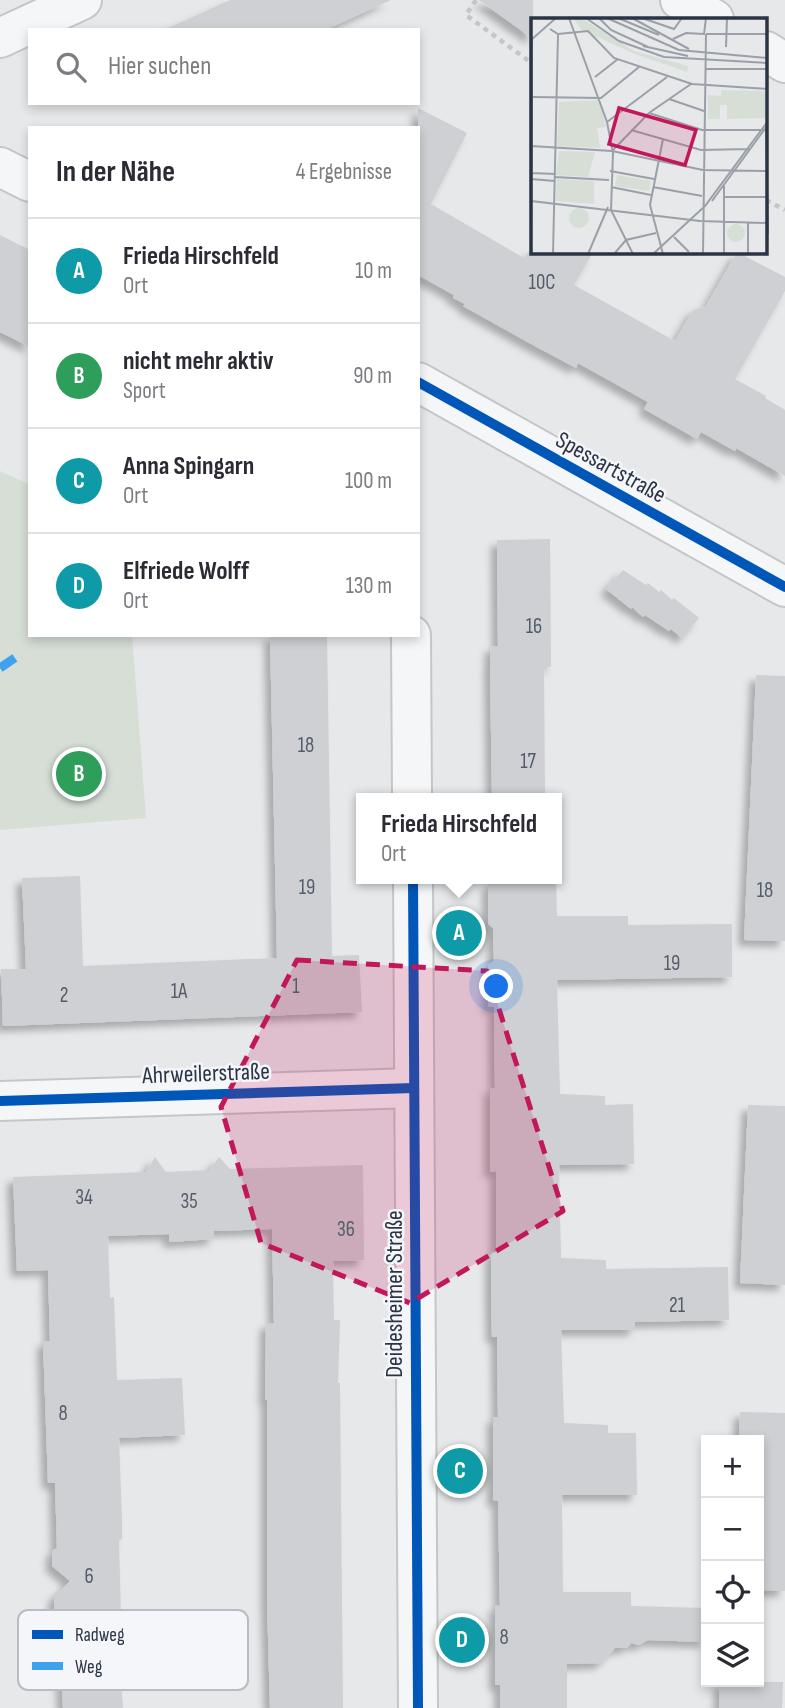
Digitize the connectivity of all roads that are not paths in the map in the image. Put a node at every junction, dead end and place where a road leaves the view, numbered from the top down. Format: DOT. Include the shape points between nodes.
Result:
graph roads {
  1 [pos="82,0"];
  2 [pos="680,0"];
  3 [pos="712,18"];
  4 [pos="0,37"];
  5 [pos="768,52"];
  6 [pos="785,63"];
  7 [pos="0,167"];
  8 [pos="28,181"];
  9 [pos="420,384"];
  10 [pos="785,587"];
  11 [pos="411,637"];
  12 [pos="412,793"];
  13 [pos="412,884"];
  14 [pos="414,1088"];
  15 [pos="0,1101"];
  16 [pos="418,1708"];
  1 -- 4 [label="street"];
  2 -- 3 [label="street"];
  5 -- 6 [label="street"];
  7 -- 8 [label="street"];
  9 -- 10 [label="street, Spessartstraße"];
  11 -- 12 [label="street"];
  13 -- 14 [label="street, Deidesheimer Straße"];
  14 -- 15 [label="street, Ahrweilerstraße"];
  14 -- 16 [label="street, Deidesheimer Straße"];
}
